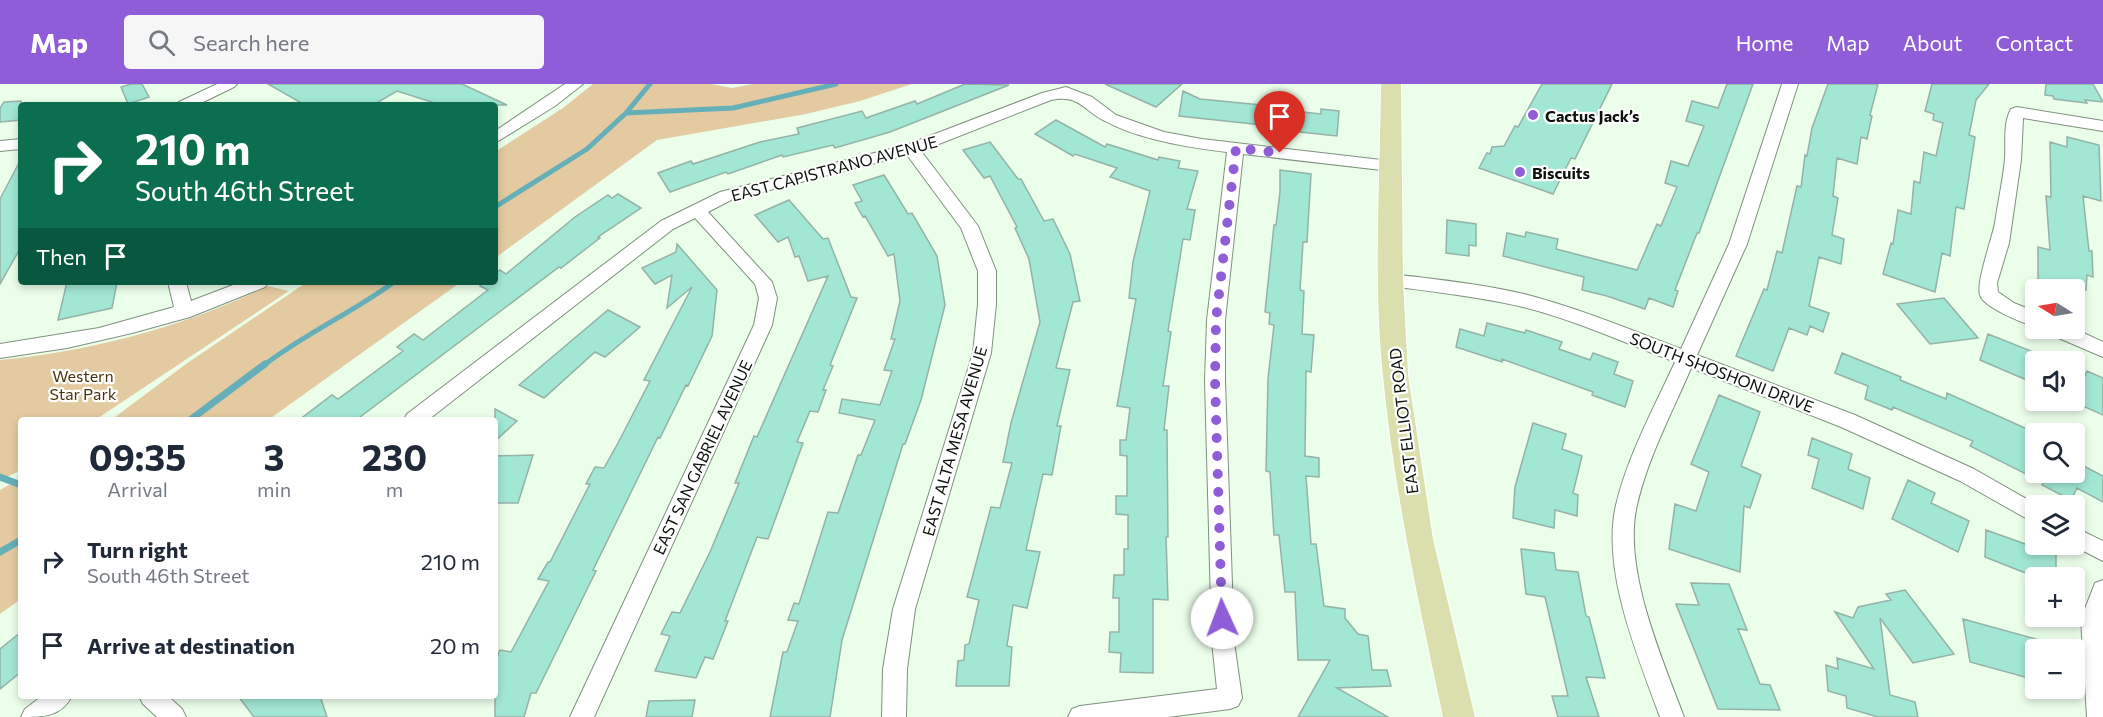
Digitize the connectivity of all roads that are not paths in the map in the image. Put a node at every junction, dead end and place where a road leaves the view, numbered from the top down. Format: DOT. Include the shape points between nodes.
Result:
graph roads {
  1 [pos="229,84"];
  2 [pos="575,84"];
  3 [pos="1391,84"];
  4 [pos="1790,84"];
  5 [pos="190,102"];
  6 [pos="2103,126"];
  7 [pos="498,136"];
  8 [pos="18,144"];
  9 [pos="0,146"];
  10 [pos="1236,148"];
  11 [pos="911,149"];
  12 [pos="1390,166"];
  13 [pos="698,211"];
  14 [pos="1391,280"];
  15 [pos="178,285"];
  16 [pos="252,285"];
  17 [pos="184,312"];
  18 [pos="2025,315"];
  19 [pos="2078,339"];
  20 [pos="2103,350"];
  21 [pos="0,351"];
  22 [pos="1687,358"];
  23 [pos="418,417"];
  24 [pos="2025,508"];
  25 [pos="2085,542"];
  26 [pos="2103,552"];
  27 [pos="2103,590"];
  28 [pos="56,699"];
  29 [pos="154,699"];
  30 [pos="33,717"];
  31 [pos="174,717"];
  32 [pos="582,717"];
  33 [pos="894,717"];
  34 [pos="1080,717"];
  35 [pos="1459,717"];
  36 [pos="1672,717"];
  37 [pos="2099,717"];
  1 -- 5 [label="street"];
  2 -- 7 [label="street"];
  3 -- 12 [label="main road, EAST ELLIOT ROAD"];
  4 -- 22 [label="street" via="1738,244"];
  6 -- 18 [label="street" via="2017,112 2000,243 1988,283 1989,295"];
  8 -- 9 [label="street"];
  10 -- 11 [label="street, EAST CAPISTRANO AVENUE" via="1138,129 1110,118 1087,100 1066,92"];
  10 -- 12 [label="street"];
  10 -- 34 [label="street" via="1216,320 1215,381 1222,642 1230,698"];
  11 -- 13 [label="street, EAST CAPISTRANO AVENUE" via="726,196"];
  11 -- 33 [label="street, EAST ALTA MESA AVENUE" via="969,226 987,270 987,304 982,353 904,609 895,669"];
  12 -- 14 [label="main road, EAST ELLIOT ROAD"];
  13 -- 23 [label="street, EAST CAPISTRANO AVENUE" via="667,225"];
  13 -- 32 [label="street, EAST SAN GABRIEL AVENUE" via="763,282 768,298 763,325"];
  14 -- 22 [label="street, SOUTH SHOSHONI DRIVE" via="1524,301"];
  14 -- 35 [label="main road, EAST ELLIOT ROAD" via="1395,375 1419,539"];
  15 -- 17 [label="street"];
  16 -- 17 [label="street"];
  17 -- 21 [label="street" via="76,340"];
  19 -- 20 [label="street"];
  22 -- 24 [label="street, SOUTH SHOSHONI DRIVE" via="1859,426 1967,475"];
  22 -- 36 [label="street" via="1640,461 1626,507 1624,558 1638,624"];
  25 -- 26 [label="street"];
  27 -- 37 [label="street" via="2092,619"];
  28 -- 30 [label="street"];
  29 -- 31 [label="street"];
}
